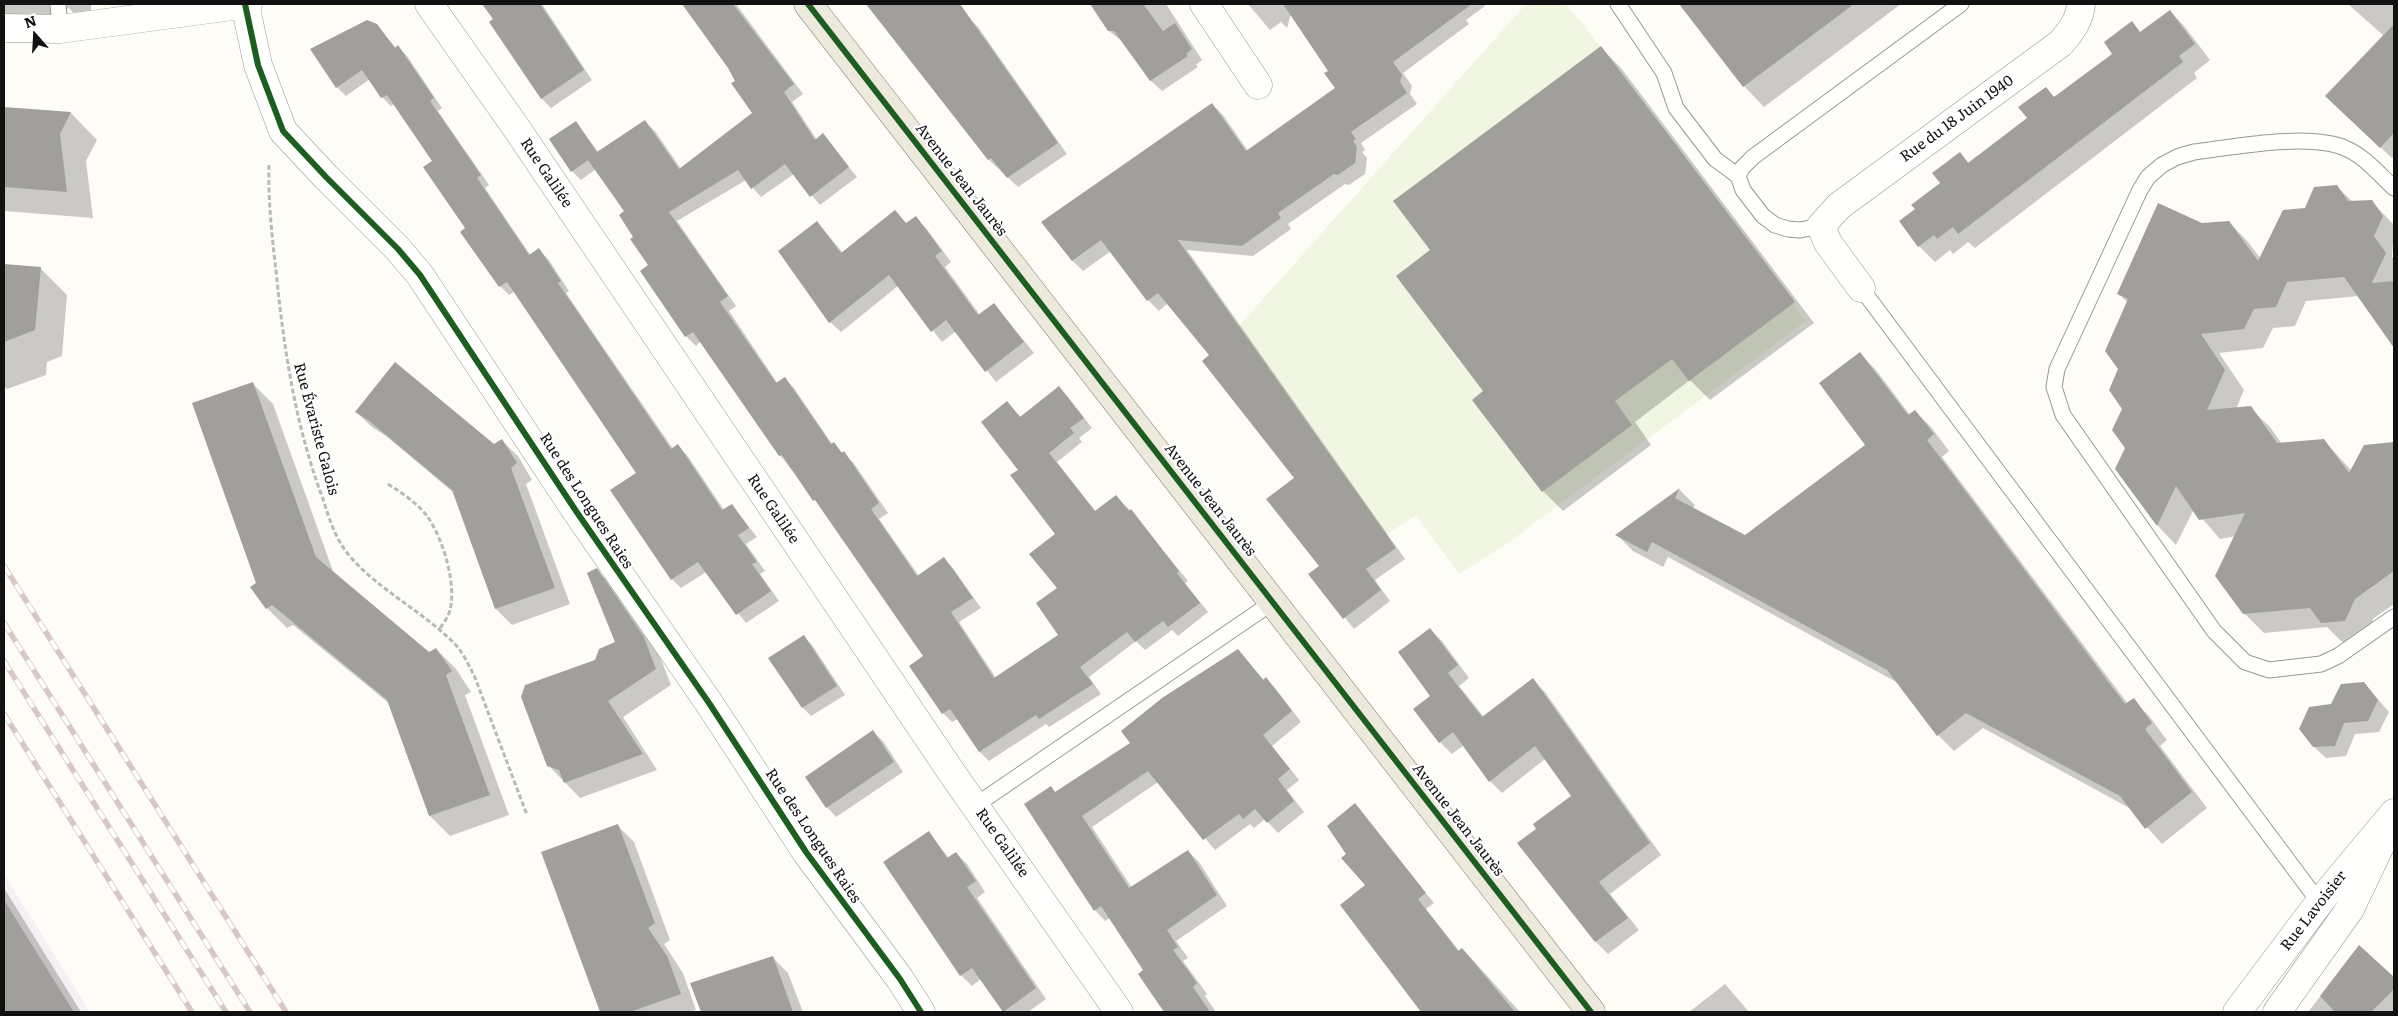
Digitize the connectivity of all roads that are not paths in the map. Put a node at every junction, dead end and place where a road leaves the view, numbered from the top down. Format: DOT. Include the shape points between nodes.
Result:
graph roads {
  1 [pos="246,4"];
  2 [pos="429,4"];
  3 [pos="808,4"];
  4 [pos="1204,4"];
  5 [pos="1618,4"];
  6 [pos="1962,4"];
  7 [pos="2080,4"];
  8 [pos="59,16"];
  9 [pos="4,28"];
  10 [pos="1258,85"];
  11 [pos="1738,176"];
  12 [pos="2394,188"];
  13 [pos="1821,226"];
  14 [pos="1861,288"];
  15 [pos="1273,602"];
  16 [pos="2394,617"];
  17 [pos="976,805"];
  18 [pos="2394,814"];
  19 [pos="2319,902"];
  20 [pos="921,1012"];
  21 [pos="1119,1012"];
  22 [pos="1592,1012"];
  23 [pos="2237,1012"];
  24 [pos="2277,1012"];
  1 -- 8 [label="street"];
  1 -- 20 [label="street, Rue des Longues Raies" via="258,64 283,131 420,275 806,852"];
  2 -- 17 [label="street, Rue Galilée"];
  3 -- 15 [label="main road, Avenue Jean Jaurès"];
  4 -- 10 [label="street"];
  5 -- 11 [label="lane" via="1664,73 1676,108 1715,159"];
  6 -- 11 [label="lane" via="1753,157"];
  7 -- 13 [label="street, Rue du 18 Juin 1940" via="2073,28 2061,43 1839,206"];
  8 -- 9 [label="street"];
  11 -- 13 [label="lane" via="1743,190 1774,225 1800,230"];
  12 -- 16 [label="lane" via="2348,149 2331,143 2258,144 2194,152 2162,165 2148,177 2131,207 2056,369 2054,387 2063,415 2099,468 2214,631 2245,662 2269,670 2321,664"];
  13 -- 14 [label="street" via="1828,243"];
  14 -- 19 [label="lane"];
  15 -- 17 [label="lane"];
  15 -- 22 [label="main road, Avenue Jean Jaurès"];
  17 -- 21 [label="street, Rue Galilée"];
  18 -- 19 [label="street, Rue Lavoisier"];
  18 -- 24 [label="street, Rue Lavoisier" via="2350,909"];
  19 -- 23 [label="street, Rue Lavoisier"];
}
